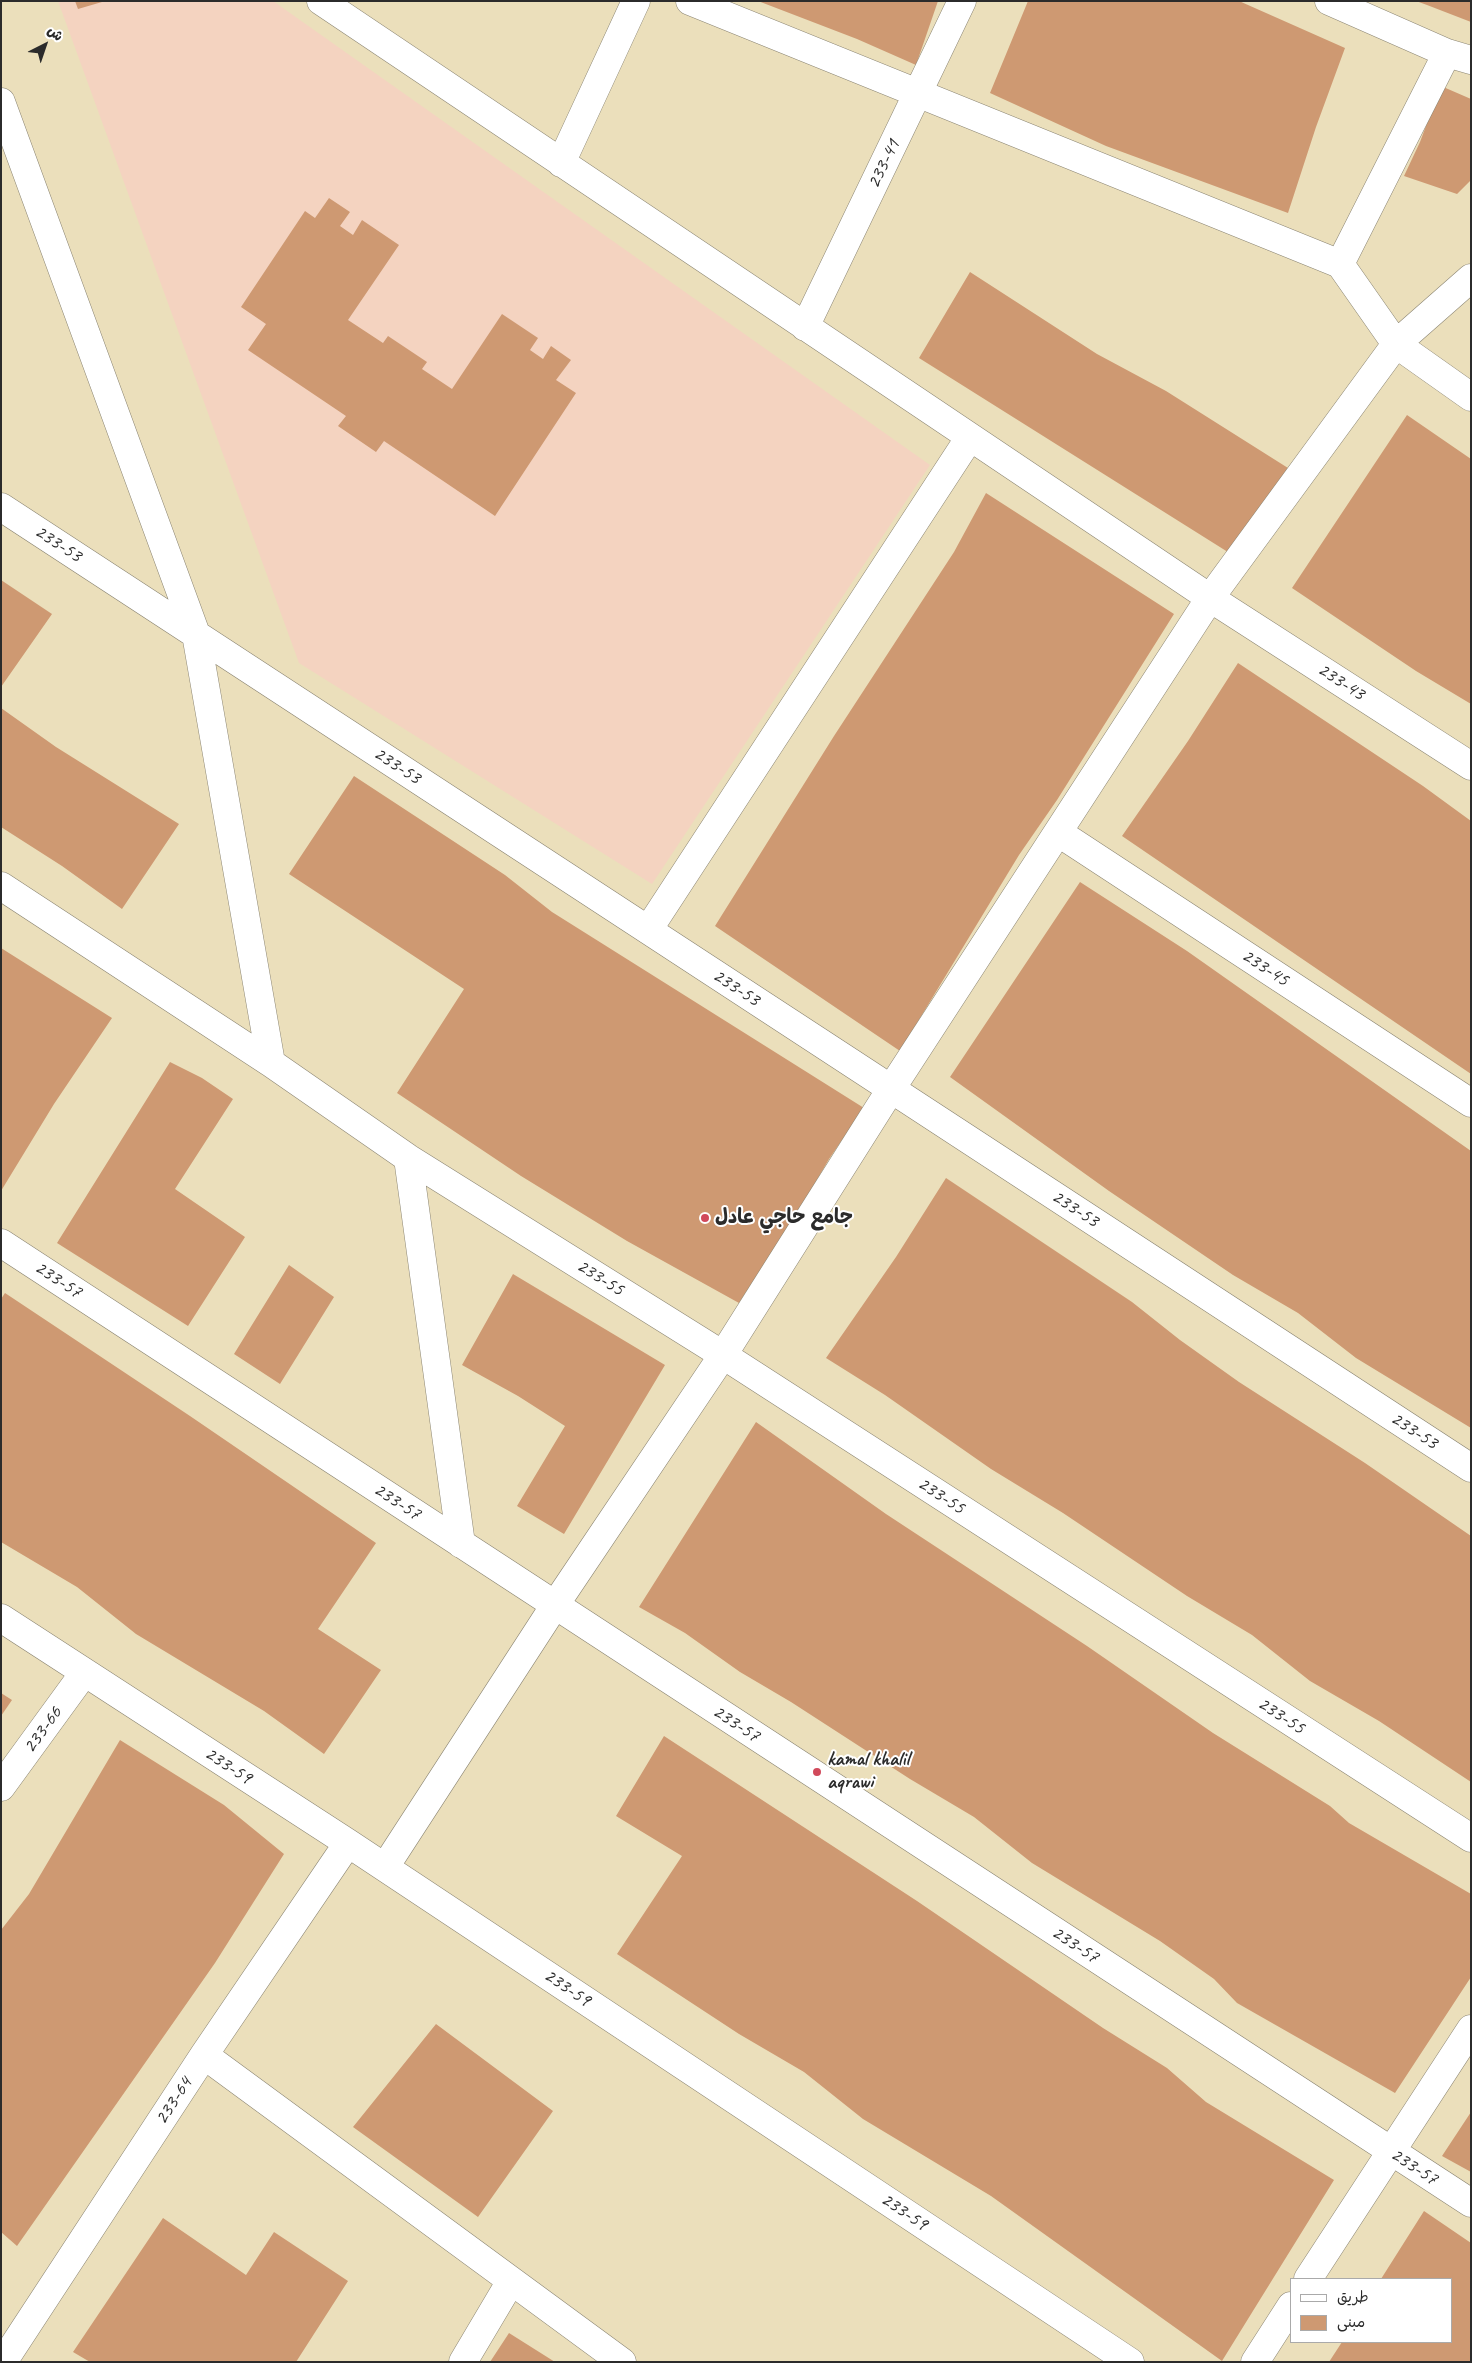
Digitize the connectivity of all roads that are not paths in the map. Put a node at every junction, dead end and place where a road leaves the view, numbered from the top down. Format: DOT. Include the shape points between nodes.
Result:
graph roads {
  1 [pos="321,1"];
  2 [pos="636,1"];
  3 [pos="690,1"];
  4 [pos="962,1"];
  5 [pos="1329,1"];
  6 [pos="1459,56"];
  7 [pos="919,92"];
  8 [pos="1,102"];
  9 [pos="8,137"];
  10 [pos="561,162"];
  11 [pos="1340,264"];
  12 [pos="1471,278"];
  13 [pos="805,327"];
  14 [pos="1396,344"];
  15 [pos="1471,397"];
  16 [pos="970,437"];
  17 [pos="1,507"];
  18 [pos="1210,598"];
  19 [pos="196,634"];
  20 [pos="1471,766"];
  21 [pos="1059,833"];
  22 [pos="1,886"];
  23 [pos="648,930"];
  24 [pos="271,1063"];
  25 [pos="891,1089"];
  26 [pos="1471,1104"];
  27 [pos="408,1158"];
  28 [pos="1,1244"];
  29 [pos="723,1355"];
  30 [pos="1471,1468"];
  31 [pos="461,1544"];
  32 [pos="555,1606"];
  33 [pos="1,1618"];
  34 [pos="84,1673"];
  35 [pos="1,1787"];
  36 [pos="1471,1838"];
  37 [pos="348,1843"];
  38 [pos="384,1868"];
  39 [pos="1471,2029"];
  40 [pos="204,2055"];
  41 [pos="1390,2151"];
  42 [pos="1471,2203"];
  43 [pos="1309,2278"];
  44 [pos="511,2281"];
  45 [pos="1290,2308"];
  46 [pos="4,2362"];
  47 [pos="463,2362"];
  48 [pos="622,2362"];
  49 [pos="1130,2362"];
  50 [pos="1255,2362"];
  1 -- 10 [label="street, 233-43"];
  2 -- 10 [label="street"];
  3 -- 7 [label="street"];
  4 -- 7 [label="street, 233-41"];
  5 -- 6 [label="street"];
  6 -- 11 [label="street"];
  7 -- 11 [label="street"];
  7 -- 13 [label="street, 233-41"];
  8 -- 9 [label="street"];
  9 -- 19 [label="street"];
  10 -- 13 [label="street, 233-43"];
  11 -- 14 [label="street"];
  12 -- 14 [label="street"];
  13 -- 16 [label="street, 233-43"];
  14 -- 15 [label="street"];
  14 -- 18 [label="street"];
  16 -- 18 [label="street, 233-43"];
  16 -- 23 [label="street"];
  17 -- 19 [label="street, 233-53"];
  18 -- 20 [label="street, 233-43"];
  18 -- 21 [label="street"];
  19 -- 23 [label="street, 233-53"];
  19 -- 24 [label="street"];
  21 -- 25 [label="street"];
  21 -- 26 [label="street, 233-45"];
  22 -- 24 [label="street, 233-55"];
  23 -- 25 [label="street, 233-53"];
  24 -- 27 [label="street, 233-55"];
  25 -- 29 [label="street"];
  25 -- 30 [label="street, 233-53"];
  27 -- 29 [label="street, 233-55"];
  27 -- 31 [label="street"];
  28 -- 31 [label="street, 233-57"];
  29 -- 32 [label="street"];
  29 -- 36 [label="street, 233-55"];
  31 -- 32 [label="street, 233-57"];
  32 -- 38 [label="street"];
  32 -- 41 [label="street, 233-57"];
  33 -- 34 [label="street, 233-59"];
  34 -- 35 [label="street, 233-66"];
  34 -- 37 [label="street, 233-59"];
  37 -- 38 [label="street, 233-59"];
  37 -- 40 [label="street, 233-64"];
  38 -- 49 [label="street, 233-59"];
  39 -- 41 [label="street"];
  40 -- 44 [label="street"];
  40 -- 46 [label="street, 233-64"];
  41 -- 42 [label="street, 233-57"];
  41 -- 43 [label="street"];
  44 -- 47 [label="street"];
  44 -- 48 [label="street"];
  45 -- 50 [label="street"];
}
